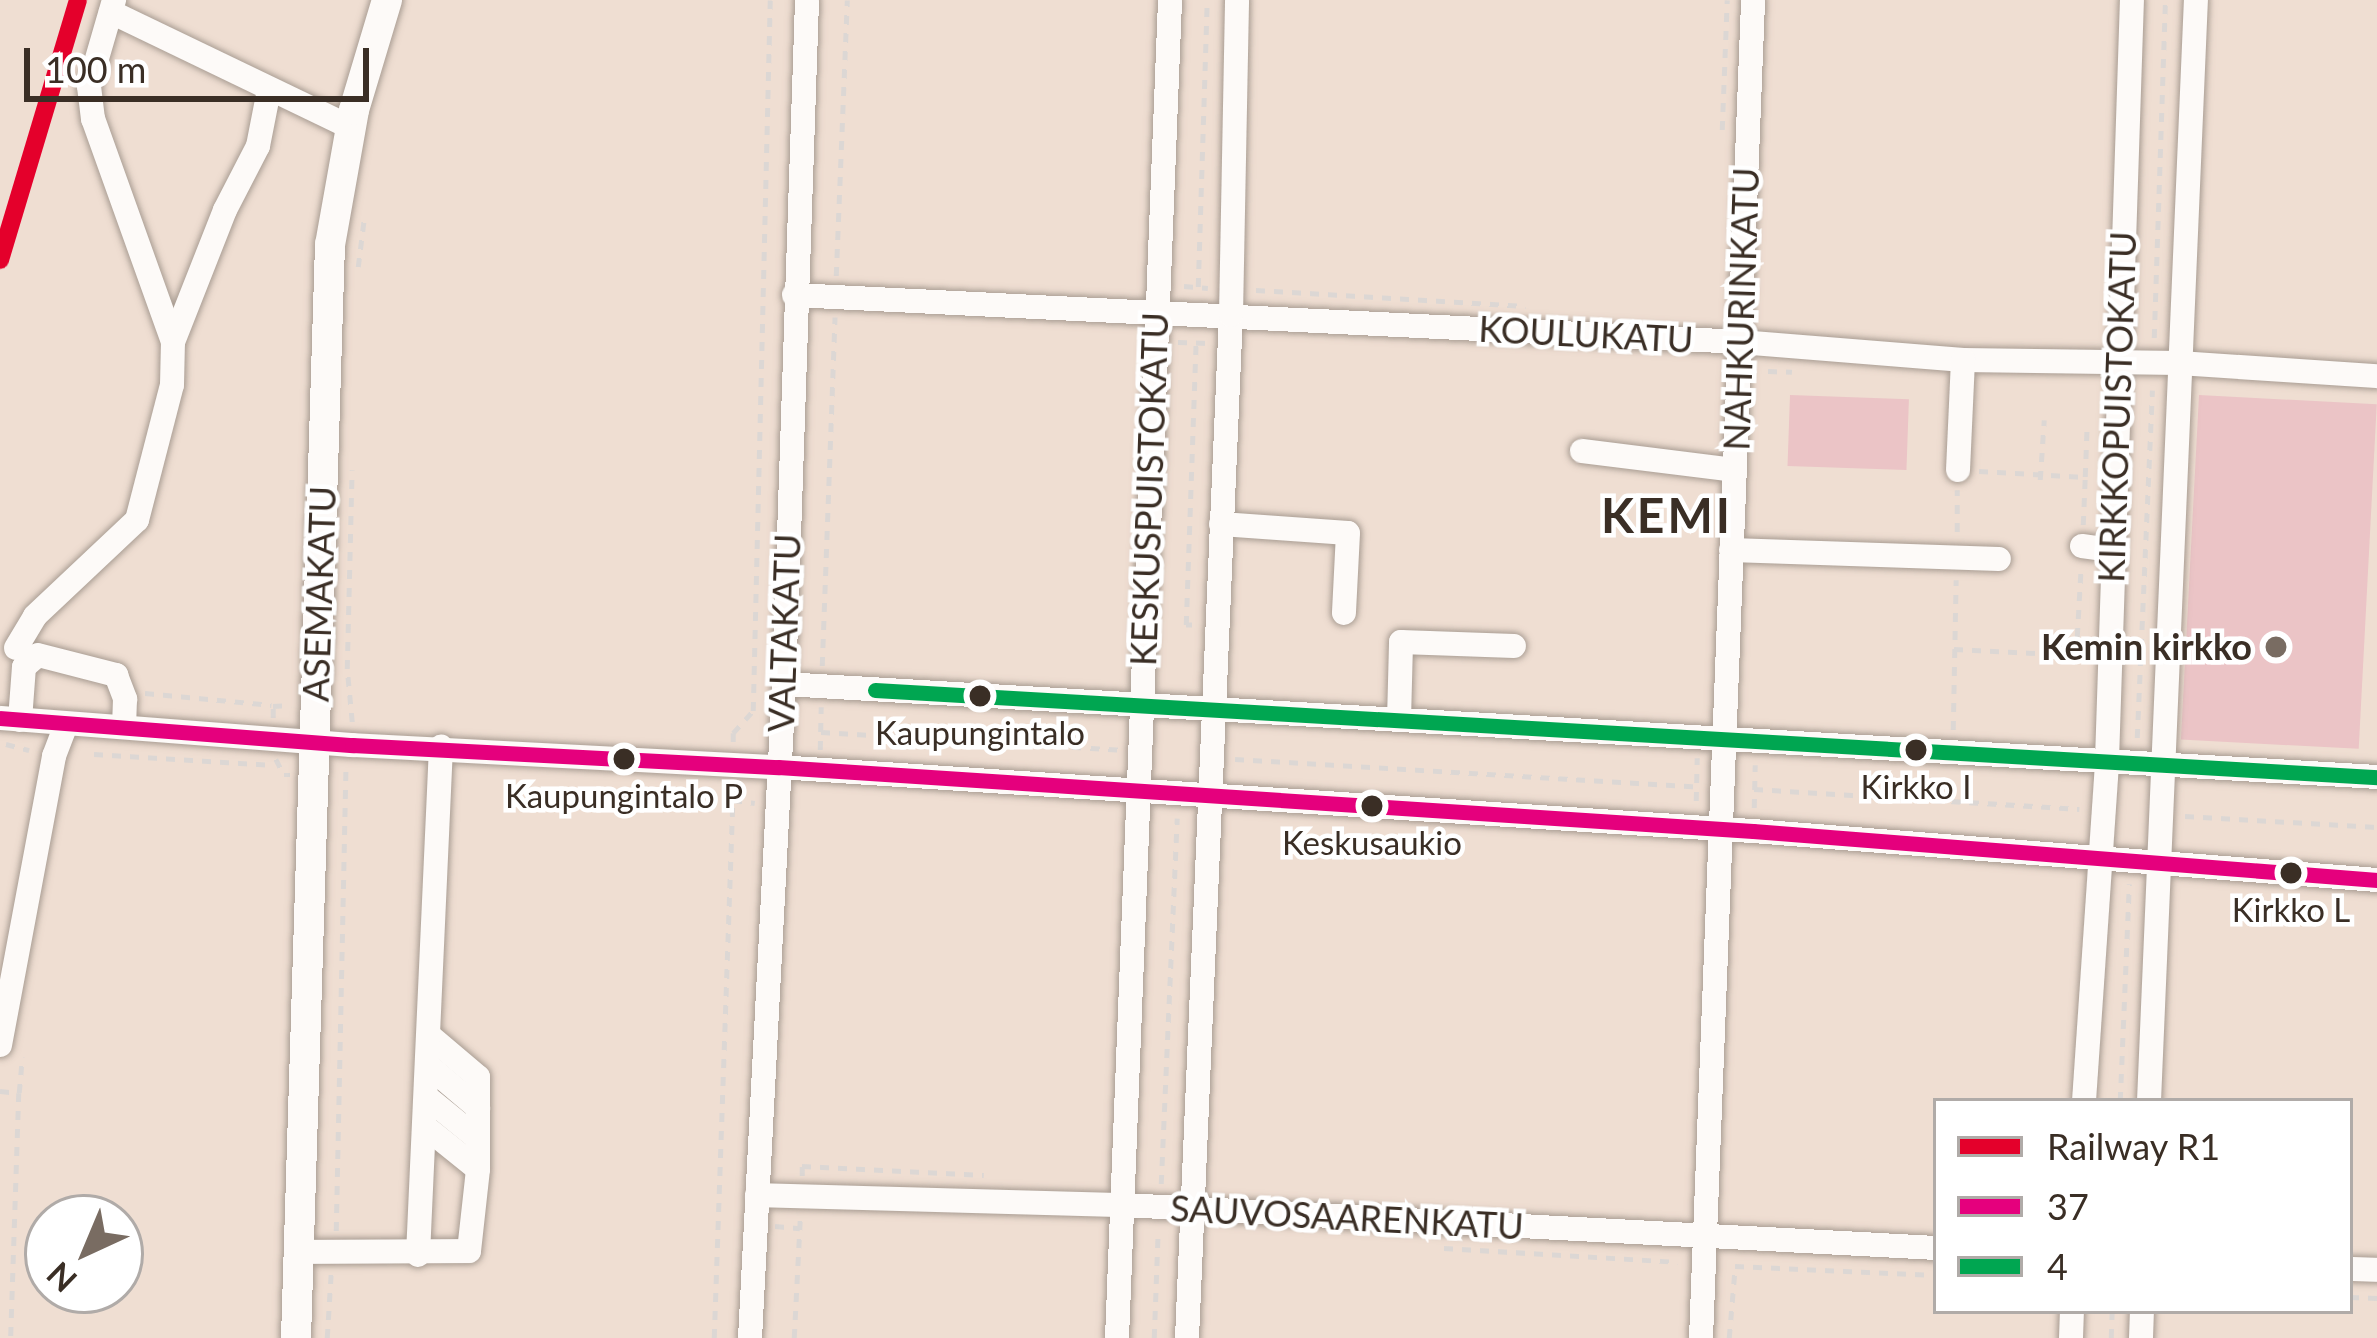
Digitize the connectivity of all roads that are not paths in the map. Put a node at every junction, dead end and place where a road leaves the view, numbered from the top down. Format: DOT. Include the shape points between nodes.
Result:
graph roads {
  1 [pos="386,0"];
  2 [pos="807,0"];
  3 [pos="1171,0"];
  4 [pos="1237,0"];
  5 [pos="1753,0"];
  6 [pos="2132,0"];
  7 [pos="2196,0"];
  8 [pos="113,6"];
  9 [pos="269,90"];
  10 [pos="350,127"];
  11 [pos="794,295"];
  12 [pos="1232,302"];
  13 [pos="1156,312"];
  14 [pos="172,342"];
  15 [pos="1740,342"];
  16 [pos="1964,360"];
  17 [pos="2179,363"];
  18 [pos="2119,364"];
  19 [pos="2377,376"];
  20 [pos="1582,452"];
  21 [pos="1734,470"];
  22 [pos="1958,470"];
  23 [pos="1222,524"];
  24 [pos="2082,546"];
  25 [pos="1731,550"];
  26 [pos="2112,550"];
  27 [pos="1999,560"];
  28 [pos="1344,613"];
  29 [pos="1514,646"];
  30 [pos="16,648"];
  31 [pos="784,684"];
  32 [pos="1141,706"];
  33 [pos="1213,709"];
  34 [pos="10,719"];
  35 [pos="1399,720"];
  36 [pos="124,726"];
  37 [pos="65,727"];
  38 [pos="1725,740"];
  39 [pos="315,742"];
  40 [pos="441,747"];
  41 [pos="2101,754"];
  42 [pos="2171,759"];
  43 [pos="778,767"];
  44 [pos="2377,777"];
  45 [pos="1139,794"];
  46 [pos="1211,796"];
  47 [pos="1723,830"];
  48 [pos="2092,867"];
  49 [pos="2165,872"];
  50 [pos="2377,880"];
  51 [pos="432,1038"];
  52 [pos="0,1045"];
  53 [pos="430,1068"];
  54 [pos="2084,1098"];
  55 [pos="2150,1098"];
  56 [pos="429,1099"];
  57 [pos="478,1108"];
  58 [pos="428,1130"];
  59 [pos="478,1139"];
  60 [pos="478,1169"];
  61 [pos="1125,1193"];
  62 [pos="757,1195"];
  63 [pos="1192,1197"];
  64 [pos="1703,1235"];
  65 [pos="1933,1248"];
  66 [pos="299,1252"];
  67 [pos="418,1255"];
  68 [pos="296,1338"];
  69 [pos="751,1338"];
  70 [pos="1117,1338"];
  71 [pos="1187,1338"];
  72 [pos="1700,1338"];
  1 -- 10 [label="main road, ASEMAKATU"];
  2 -- 11 [label="street, VALTAKATU"];
  3 -- 13 [label="street, KESKUSPUISTOKATU"];
  4 -- 12 [label="street, KESKUSPUISTOKATU"];
  5 -- 15 [label="street, NAHKURINKATU"];
  6 -- 18 [label="street, KIRKKOPUISTOKATU"];
  7 -- 17 [label="street, KIRKKOPUISTOKATU"];
  8 -- 9 [label="street"];
  8 -- 14 [label="street" via="89,86 93,119"];
  9 -- 10 [label="street"];
  9 -- 14 [label="street" via="258,146"];
  10 -- 39 [label="main road, ASEMAKATU" via="330,244"];
  11 -- 13 [label="street, KOULUKATU"];
  11 -- 31 [label="street, VALTAKATU"];
  12 -- 13 [label="street, KOULUKATU"];
  12 -- 15 [label="street, KOULUKATU"];
  12 -- 23 [label="street, KESKUSPUISTOKATU"];
  13 -- 32 [label="street, KESKUSPUISTOKATU"];
  14 -- 30 [label="street" via="172,385 137,520 34,616"];
  15 -- 16 [label="street, KOULUKATU"];
  15 -- 21 [label="street, NAHKURINKATU"];
  16 -- 18 [label="street, KOULUKATU"];
  16 -- 22 [label="street"];
  17 -- 18 [label="street, KOULUKATU"];
  17 -- 19 [label="street, KOULUKATU"];
  17 -- 42 [label="street, KIRKKOPUISTOKATU"];
  18 -- 26 [label="street, KIRKKOPUISTOKATU"];
  20 -- 21 [label="street"];
  21 -- 25 [label="street, NAHKURINKATU"];
  23 -- 28 [label="street" via="1348,533"];
  23 -- 33 [label="street, KESKUSPUISTOKATU"];
  24 -- 26 [label="street"];
  25 -- 27 [label="street"];
  25 -- 38 [label="street, NAHKURINKATU"];
  26 -- 41 [label="street, KIRKKOPUISTOKATU"];
  29 -- 35 [label="street" via="1400,642"];
  31 -- 32 [label="street"];
  31 -- 43 [label="street, VALTAKATU"];
  32 -- 33 [label="street"];
  32 -- 45 [label="street, KESKUSPUISTOKATU"];
  33 -- 35 [label="street"];
  33 -- 46 [label="street, KESKUSPUISTOKATU"];
  34 -- 36 [label="street" via="24,667 38,655 116,675"];
  34 -- 37 [label="street"];
  35 -- 38 [label="street"];
  36 -- 37 [label="street"];
  36 -- 39 [label="street"];
  37 -- 52 [label="street"];
  38 -- 41 [label="street"];
  38 -- 47 [label="street, NAHKURINKATU"];
  39 -- 40 [label="street"];
  39 -- 66 [label="main road, ASEMAKATU"];
  40 -- 43 [label="street"];
  40 -- 51 [label="street"];
  41 -- 42 [label="street"];
  41 -- 48 [label="street, KIRKKOPUISTOKATU"];
  42 -- 44 [label="street"];
  42 -- 49 [label="street, KIRKKOPUISTOKATU"];
  43 -- 45 [label="street"];
  43 -- 62 [label="street, VALTAKATU"];
  45 -- 46 [label="street"];
  45 -- 61 [label="street, KESKUSPUISTOKATU"];
  46 -- 47 [label="street"];
  46 -- 63 [label="street, KESKUSPUISTOKATU"];
  47 -- 48 [label="street"];
  47 -- 64 [label="street, NAHKURINKATU"];
  48 -- 49 [label="street"];
  48 -- 54 [label="street, KIRKKOPUISTOKATU"];
  49 -- 50 [label="street"];
  49 -- 55 [label="street, KIRKKOPUISTOKATU"];
  51 -- 53 [label="street"];
  51 -- 57 [label="street" via="478,1077"];
  53 -- 56 [label="street"];
  53 -- 57 [label="street"];
  56 -- 58 [label="street"];
  56 -- 59 [label="street"];
  57 -- 59 [label="street"];
  58 -- 60 [label="street"];
  58 -- 67 [label="street"];
  59 -- 60 [label="street"];
  60 -- 67 [label="street" via="469,1251"];
  61 -- 62 [label="street, SAUVOSAARENKATU"];
  61 -- 63 [label="street, SAUVOSAARENKATU"];
  61 -- 70 [label="street, KESKUSPUISTOKATU"];
  62 -- 69 [label="street, VALTAKATU"];
  63 -- 64 [label="street, SAUVOSAARENKATU"];
  63 -- 71 [label="street, KESKUSPUISTOKATU"];
  64 -- 65 [label="street, SAUVOSAARENKATU"];
  64 -- 72 [label="street, NAHKURINKATU"];
  66 -- 67 [label="street"];
  66 -- 68 [label="main road, ASEMAKATU"];
}
